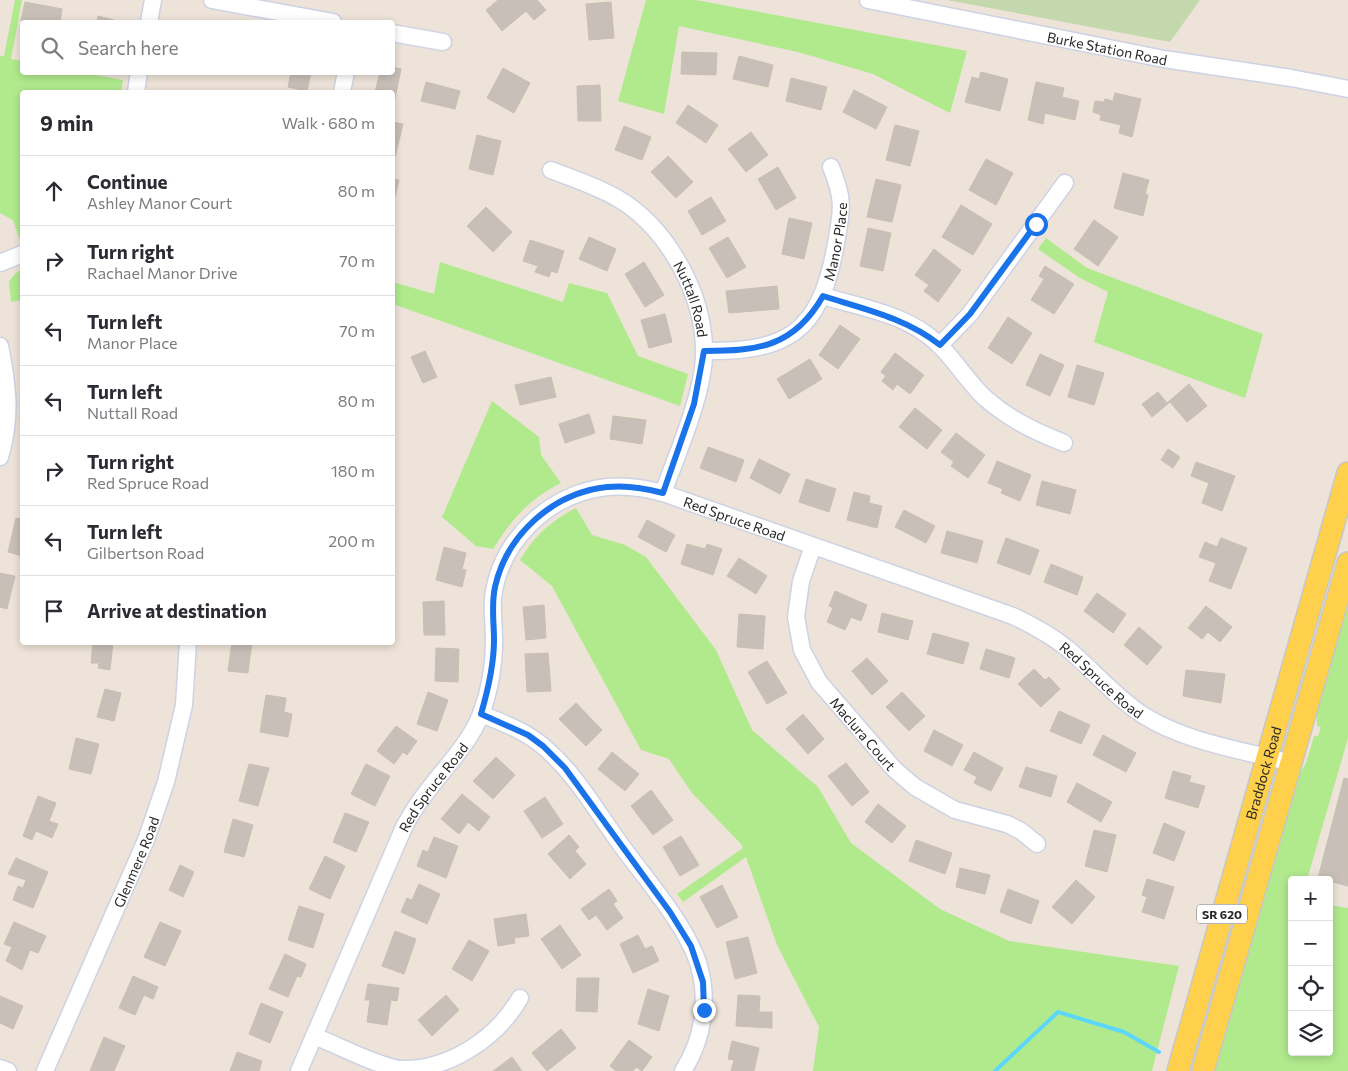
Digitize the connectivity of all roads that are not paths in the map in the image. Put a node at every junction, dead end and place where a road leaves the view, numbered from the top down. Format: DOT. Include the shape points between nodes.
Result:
graph roads {
  1 [pos="153,0"];
  2 [pos="212,0"];
  3 [pos="868,0"];
  4 [pos="149,20"];
  5 [pos="323,20"];
  6 [pos="395,34"];
  7 [pos="443,42"];
  8 [pos="139,75"];
  9 [pos="345,75"];
  10 [pos="136,90"];
  11 [pos="342,90"];
  12 [pos="1348,90"];
  13 [pos="831,168"];
  14 [pos="551,170"];
  15 [pos="1065,183"];
  16 [pos="20,255"];
  17 [pos="0,263"];
  18 [pos="823,296"];
  19 [pos="940,345"];
  20 [pos="0,346"];
  21 [pos="704,351"];
  22 [pos="1064,443"];
  23 [pos="0,457"];
  24 [pos="1348,474"];
  25 [pos="663,493"];
  26 [pos="813,546"];
  27 [pos="1348,563"];
  28 [pos="188,645"];
  29 [pos="481,714"];
  30 [pos="1267,757"];
  31 [pos="1290,763"];
  32 [pos="1037,844"];
  33 [pos="520,998"];
  34 [pos="314,1036"];
  35 [pos="0,1068"];
  36 [pos="8,1071"];
  37 [pos="45,1071"];
  38 [pos="299,1071"];
  39 [pos="683,1071"];
  40 [pos="1178,1071"];
  41 [pos="1203,1071"];
  1 -- 4 [label="street"];
  2 -- 5 [label="street"];
  3 -- 12 [label="street, Burke Station Road" via="1155,57"];
  6 -- 7 [label="street"];
  8 -- 10 [label="street"];
  9 -- 11 [label="street"];
  13 -- 18 [label="street, Manor Place" via="841,189 842,213"];
  14 -- 21 [label="street, Nuttall Road" via="618,199 660,236 679,262 690,287"];
  15 -- 19 [label="street" via="970,314"];
  16 -- 17 [label="street"];
  18 -- 19 [label="street" via="897,319 924,332"];
  18 -- 21 [label="street, Manor Place" via="804,323 770,345 748,350"];
  19 -- 22 [label="street" via="984,397 1013,420"];
  20 -- 23 [label="street" via="9,408"];
  21 -- 25 [label="street, Nuttall Road" via="694,404"];
  24 -- 30 [label="main road, Braddock Road / SR 620"];
  25 -- 26 [label="street, Red Spruce Road"];
  25 -- 29 [label="street, Red Spruce Road" via="625,486 587,491 549,508 520,534 505,559 495,587 493,662"];
  26 -- 30 [label="street, Red Spruce Road" via="1013,616 1048,634 1068,649 1141,714 1172,729"];
  26 -- 32 [label="street, Maclura Court" via="801,581 796,617 802,650 819,682 894,769 915,787 955,810 1014,828"];
  27 -- 31 [label="main road, Braddock Road / SR 620"];
  28 -- 37 [label="street, Glenmere Road" via="184,705 166,782 146,840"];
  29 -- 34 [label="street, Red Spruce Road" via="458,753 419,801 404,827"];
  29 -- 39 [label="street" via="528,735 557,758 670,912 691,946 703,982 704,1010 699,1037"];
  30 -- 31 [label="street, Red Spruce Road"];
  30 -- 40 [label="main road, Braddock Road / SR 620"];
  31 -- 41 [label="main road, Braddock Road / SR 620"];
  33 -- 34 [label="street" via="495,1033 457,1059 429,1069 390,1067"];
  34 -- 38 [label="street, Red Spruce Road"];
  35 -- 36 [label="street"];
}
